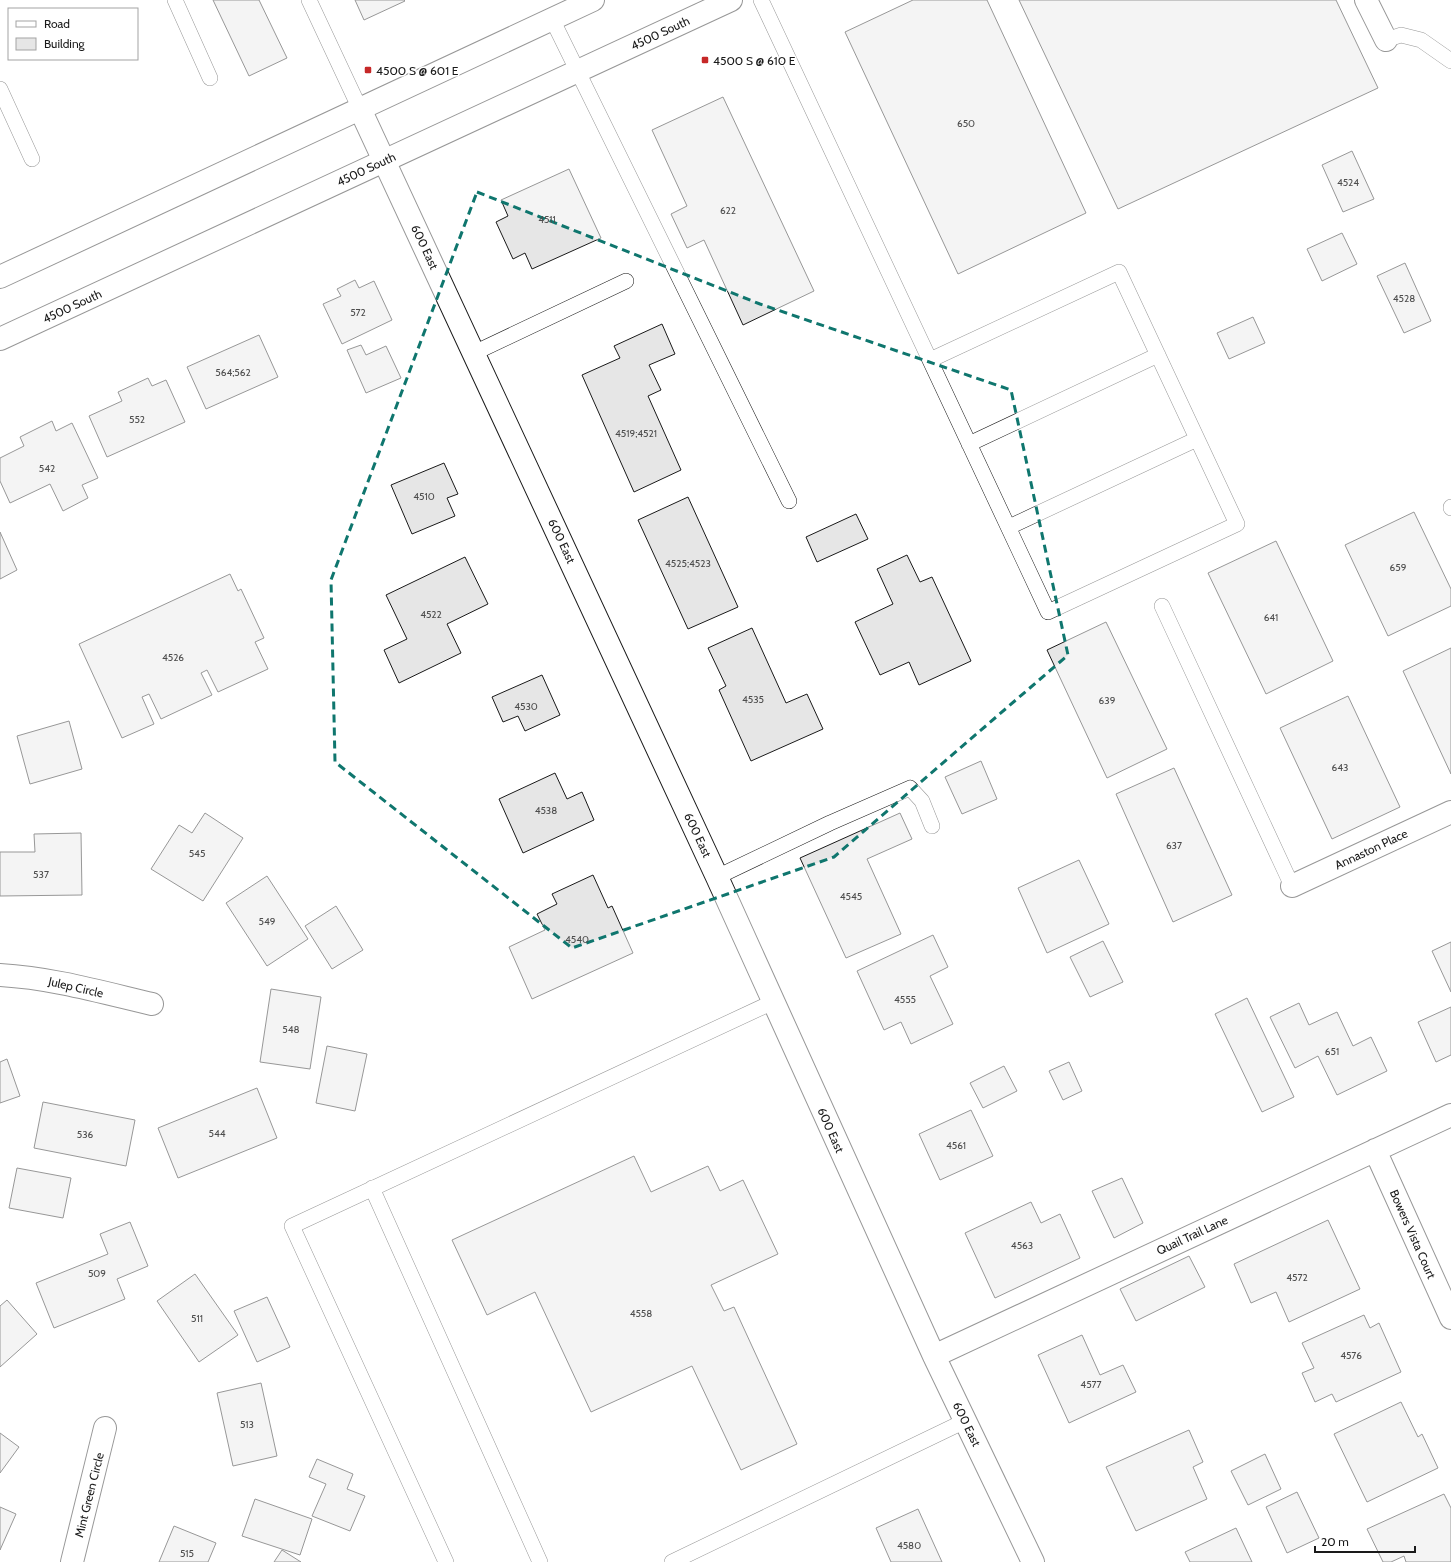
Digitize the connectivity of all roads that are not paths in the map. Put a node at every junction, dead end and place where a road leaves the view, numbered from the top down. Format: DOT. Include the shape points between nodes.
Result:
graph roads {
  1 [pos="175,0"];
  2 [pos="309,0"];
  3 [pos="593,0"];
  4 [pos="731,0"];
  5 [pos="761,0"];
  6 [pos="1366,0"];
  7 [pos="552,19"];
  8 [pos="1386,40"];
  9 [pos="1451,61"];
  10 [pos="578,71"];
  11 [pos="210,78"];
  12 [pos="0,89"];
  13 [pos="360,109"];
  14 [pos="32,159"];
  15 [pos="385,160"];
  16 [pos="0,276"];
  17 [pos="626,281"];
  18 [pos="0,339"];
  19 [pos="474,353"];
  20 [pos="1158,355"];
  21 [pos="930,360"];
  22 [pos="1197,439"];
  23 [pos="969,444"];
  24 [pos="789,501"];
  25 [pos="1009,528"];
  26 [pos="1162,606"];
  27 [pos="1451,812"];
  28 [pos="932,826"];
  29 [pos="717,877"];
  30 [pos="1292,886"];
  31 [pos="0,974"];
  32 [pos="773,1002"];
  33 [pos="152,1004"];
  34 [pos="1451,1115"];
  35 [pos="1375,1150"];
  36 [pos="372,1188"];
  37 [pos="1451,1318"];
  38 [pos="934,1356"];
  39 [pos="965,1421"];
  40 [pos="105,1428"];
  41 [pos="72,1562"];
  42 [pos="446,1562"];
  43 [pos="540,1562"];
  44 [pos="672,1562"];
  45 [pos="1033,1562"];
  1 -- 11 [label="lane"];
  2 -- 13 [label="lane"];
  3 -- 7 [label="street"];
  4 -- 10 [label="street, 4500 South"];
  5 -- 21 [label="lane"];
  6 -- 8 [label="street"];
  7 -- 10 [label="lane"];
  7 -- 13 [label="street"];
  8 -- 9 [label="lane" via="1401,35 1421,40"];
  10 -- 15 [label="street, 4500 South"];
  10 -- 24 [label="lane"];
  12 -- 14 [label="lane"];
  13 -- 15 [label="street, 600 East"];
  13 -- 16 [label="street"];
  15 -- 18 [label="street, 4500 South"];
  15 -- 19 [label="street, 600 East"];
  17 -- 19 [label="lane"];
  19 -- 29 [label="street, 600 East"];
  20 -- 21 [label="lane" via="1119,272"];
  20 -- 22 [label="lane"];
  20 -- 23 [label="lane"];
  21 -- 23 [label="lane"];
  22 -- 25 [label="lane"];
  22 -- 25 [label="lane" via="1237,524 1048,612"];
  23 -- 25 [label="lane"];
  26 -- 30 [label="lane"];
  27 -- 30 [label="street, Annaston Place"];
  28 -- 29 [label="lane" via="922,801 910,788"];
  29 -- 32 [label="street, 600 East"];
  31 -- 33 [label="street, Julep Circle" via="68,984"];
  32 -- 36 [label="lane"];
  32 -- 38 [label="street, 600 East"];
  34 -- 35 [label="street, Quail Trail Lane"];
  35 -- 37 [label="street, Bowers Vista Court"];
  35 -- 38 [label="street, Quail Trail Lane"];
  36 -- 42 [label="lane" via="292,1226"];
  36 -- 43 [label="lane"];
  38 -- 39 [label="street, 600 East"];
  39 -- 44 [label="lane"];
  39 -- 45 [label="street, 600 East"];
  40 -- 41 [label="street, Mint Green Circle"];
}
